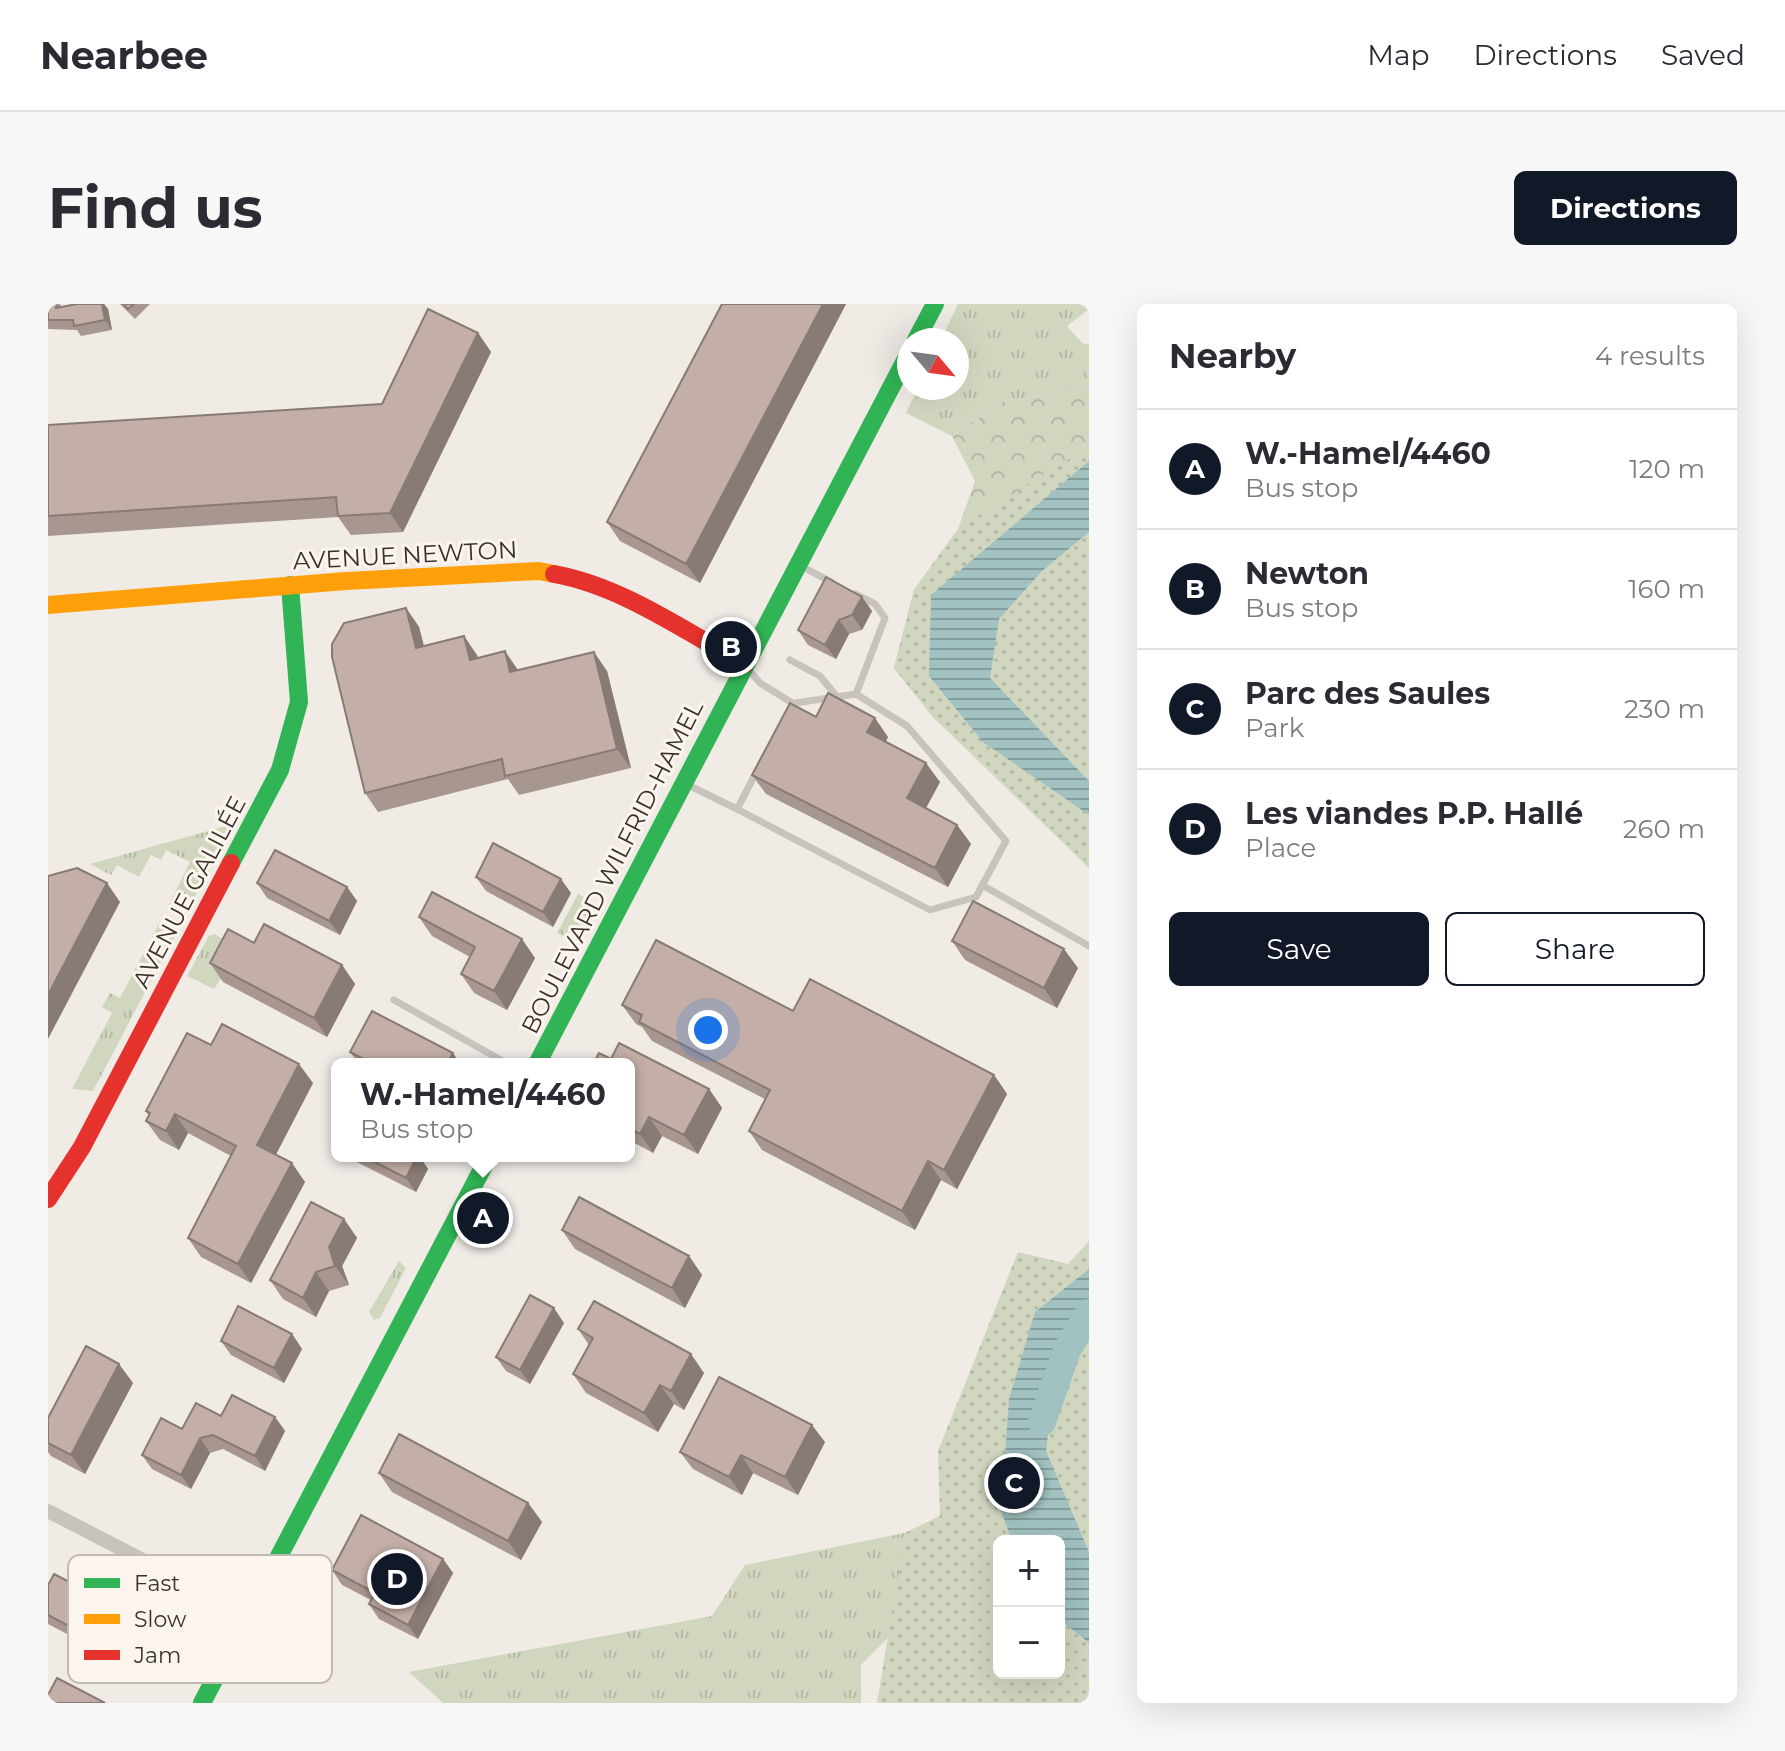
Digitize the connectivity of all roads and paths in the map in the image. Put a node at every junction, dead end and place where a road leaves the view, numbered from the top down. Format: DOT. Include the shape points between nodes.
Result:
graph roads {
  1 [pos="935,304"];
  2 [pos="922,328"];
  3 [pos="897,376"];
  4 [pos="797,564"];
  5 [pos="290,585"];
  6 [pos="838,585"];
  7 [pos="851,592"];
  8 [pos="48,605"];
  9 [pos="790,660"];
  10 [pos="745,664"];
  11 [pos="856,694"];
  12 [pos="837,697"];
  13 [pos="795,703"];
  14 [pos="787,716"];
  15 [pos="766,756"];
  16 [pos="684,783"];
  17 [pos="737,809"];
  18 [pos="982,885"];
  19 [pos="1089,946"];
  20 [pos="394,1000"];
  21 [pos="497,1058"];
  22 [pos="540,1058"];
  23 [pos="486,1162"];
  24 [pos="48,1199"];
  25 [pos="48,1511"];
  26 [pos="133,1555"];
  27 [pos="280,1555"];
  28 [pos="213,1683"];
  29 [pos="202,1703"];
  1 -- 2 [label="main road"];
  3 -- 4 [label="main road, BOULEVARD WILFRID-HAMEL"];
  4 -- 6 [label="lane"];
  4 -- 10 [label="main road, BOULEVARD WILFRID-HAMEL"];
  5 -- 8 [label="main road, AVENUE NEWTON"];
  5 -- 10 [label="main road, AVENUE NEWTON" via="539,571 573,577 623,598"];
  5 -- 24 [label="main road, AVENUE GALILÉE" via="299,702 280,770 82,1147"];
  7 -- 11 [label="lane" via="875,604 885,618"];
  9 -- 12 [label="lane" via="820,676"];
  10 -- 13 [label="lane" via="760,683"];
  10 -- 16 [label="main road, BOULEVARD WILFRID-HAMEL"];
  11 -- 12 [label="lane"];
  11 -- 18 [label="lane" via="907,726 1006,841"];
  12 -- 13 [label="lane"];
  13 -- 14 [label="lane"];
  15 -- 17 [label="lane"];
  16 -- 17 [label="lane"];
  16 -- 22 [label="main road, BOULEVARD WILFRID-HAMEL"];
  17 -- 18 [label="lane" via="930,910 976,897"];
  18 -- 19 [label="lane"];
  20 -- 21 [label="lane"];
  23 -- 27 [label="main road"];
  25 -- 26 [label="street"];
  28 -- 29 [label="main road"];
}
